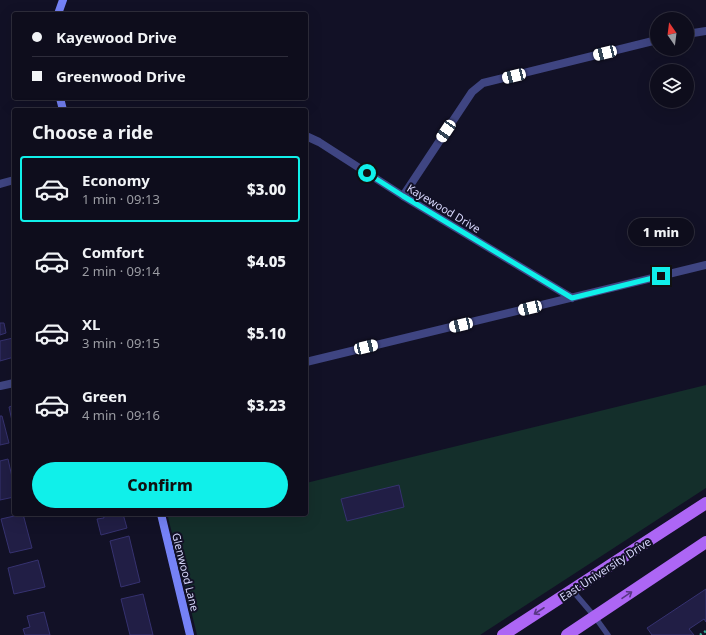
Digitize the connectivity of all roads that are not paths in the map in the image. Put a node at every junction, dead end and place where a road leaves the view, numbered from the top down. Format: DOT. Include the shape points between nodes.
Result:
graph roads {
  1 [pos="64,0"];
  2 [pos="59,12"];
  3 [pos="706,31"];
  4 [pos="694,33"];
  5 [pos="650,42"];
  6 [pos="308,137"];
  7 [pos="12,181"];
  8 [pos="0,184"];
  9 [pos="403,196"];
  10 [pos="706,266"];
  11 [pos="572,298"];
  12 [pos="308,362"];
  13 [pos="12,383"];
  14 [pos="0,386"];
  15 [pos="706,502"];
  16 [pos="161,516"];
  17 [pos="706,542"];
  18 [pos="572,590"];
  19 [pos="595,617"];
  20 [pos="190,635"];
  21 [pos="503,635"];
  22 [pos="567,635"];
  23 [pos="608,635"];
  1 -- 2 [label="street"];
  3 -- 4 [label="street"];
  5 -- 9 [label="street" via="483,83 472,92"];
  6 -- 9 [label="street, Kayewood Drive"];
  7 -- 8 [label="street"];
  9 -- 11 [label="street, Kayewood Drive"];
  10 -- 11 [label="street"];
  11 -- 12 [label="street"];
  13 -- 14 [label="street"];
  15 -- 18 [label="main road, East University Drive"];
  16 -- 20 [label="street, Glenwood Lane"];
  19 -- 17 [label="main road, one-way"];
  18 -- 19 [label="lane"];
  18 -- 21 [label="main road, East University Drive, one-way"];
  19 -- 22 [label="main road"];
  19 -- 23 [label="lane"];
}
